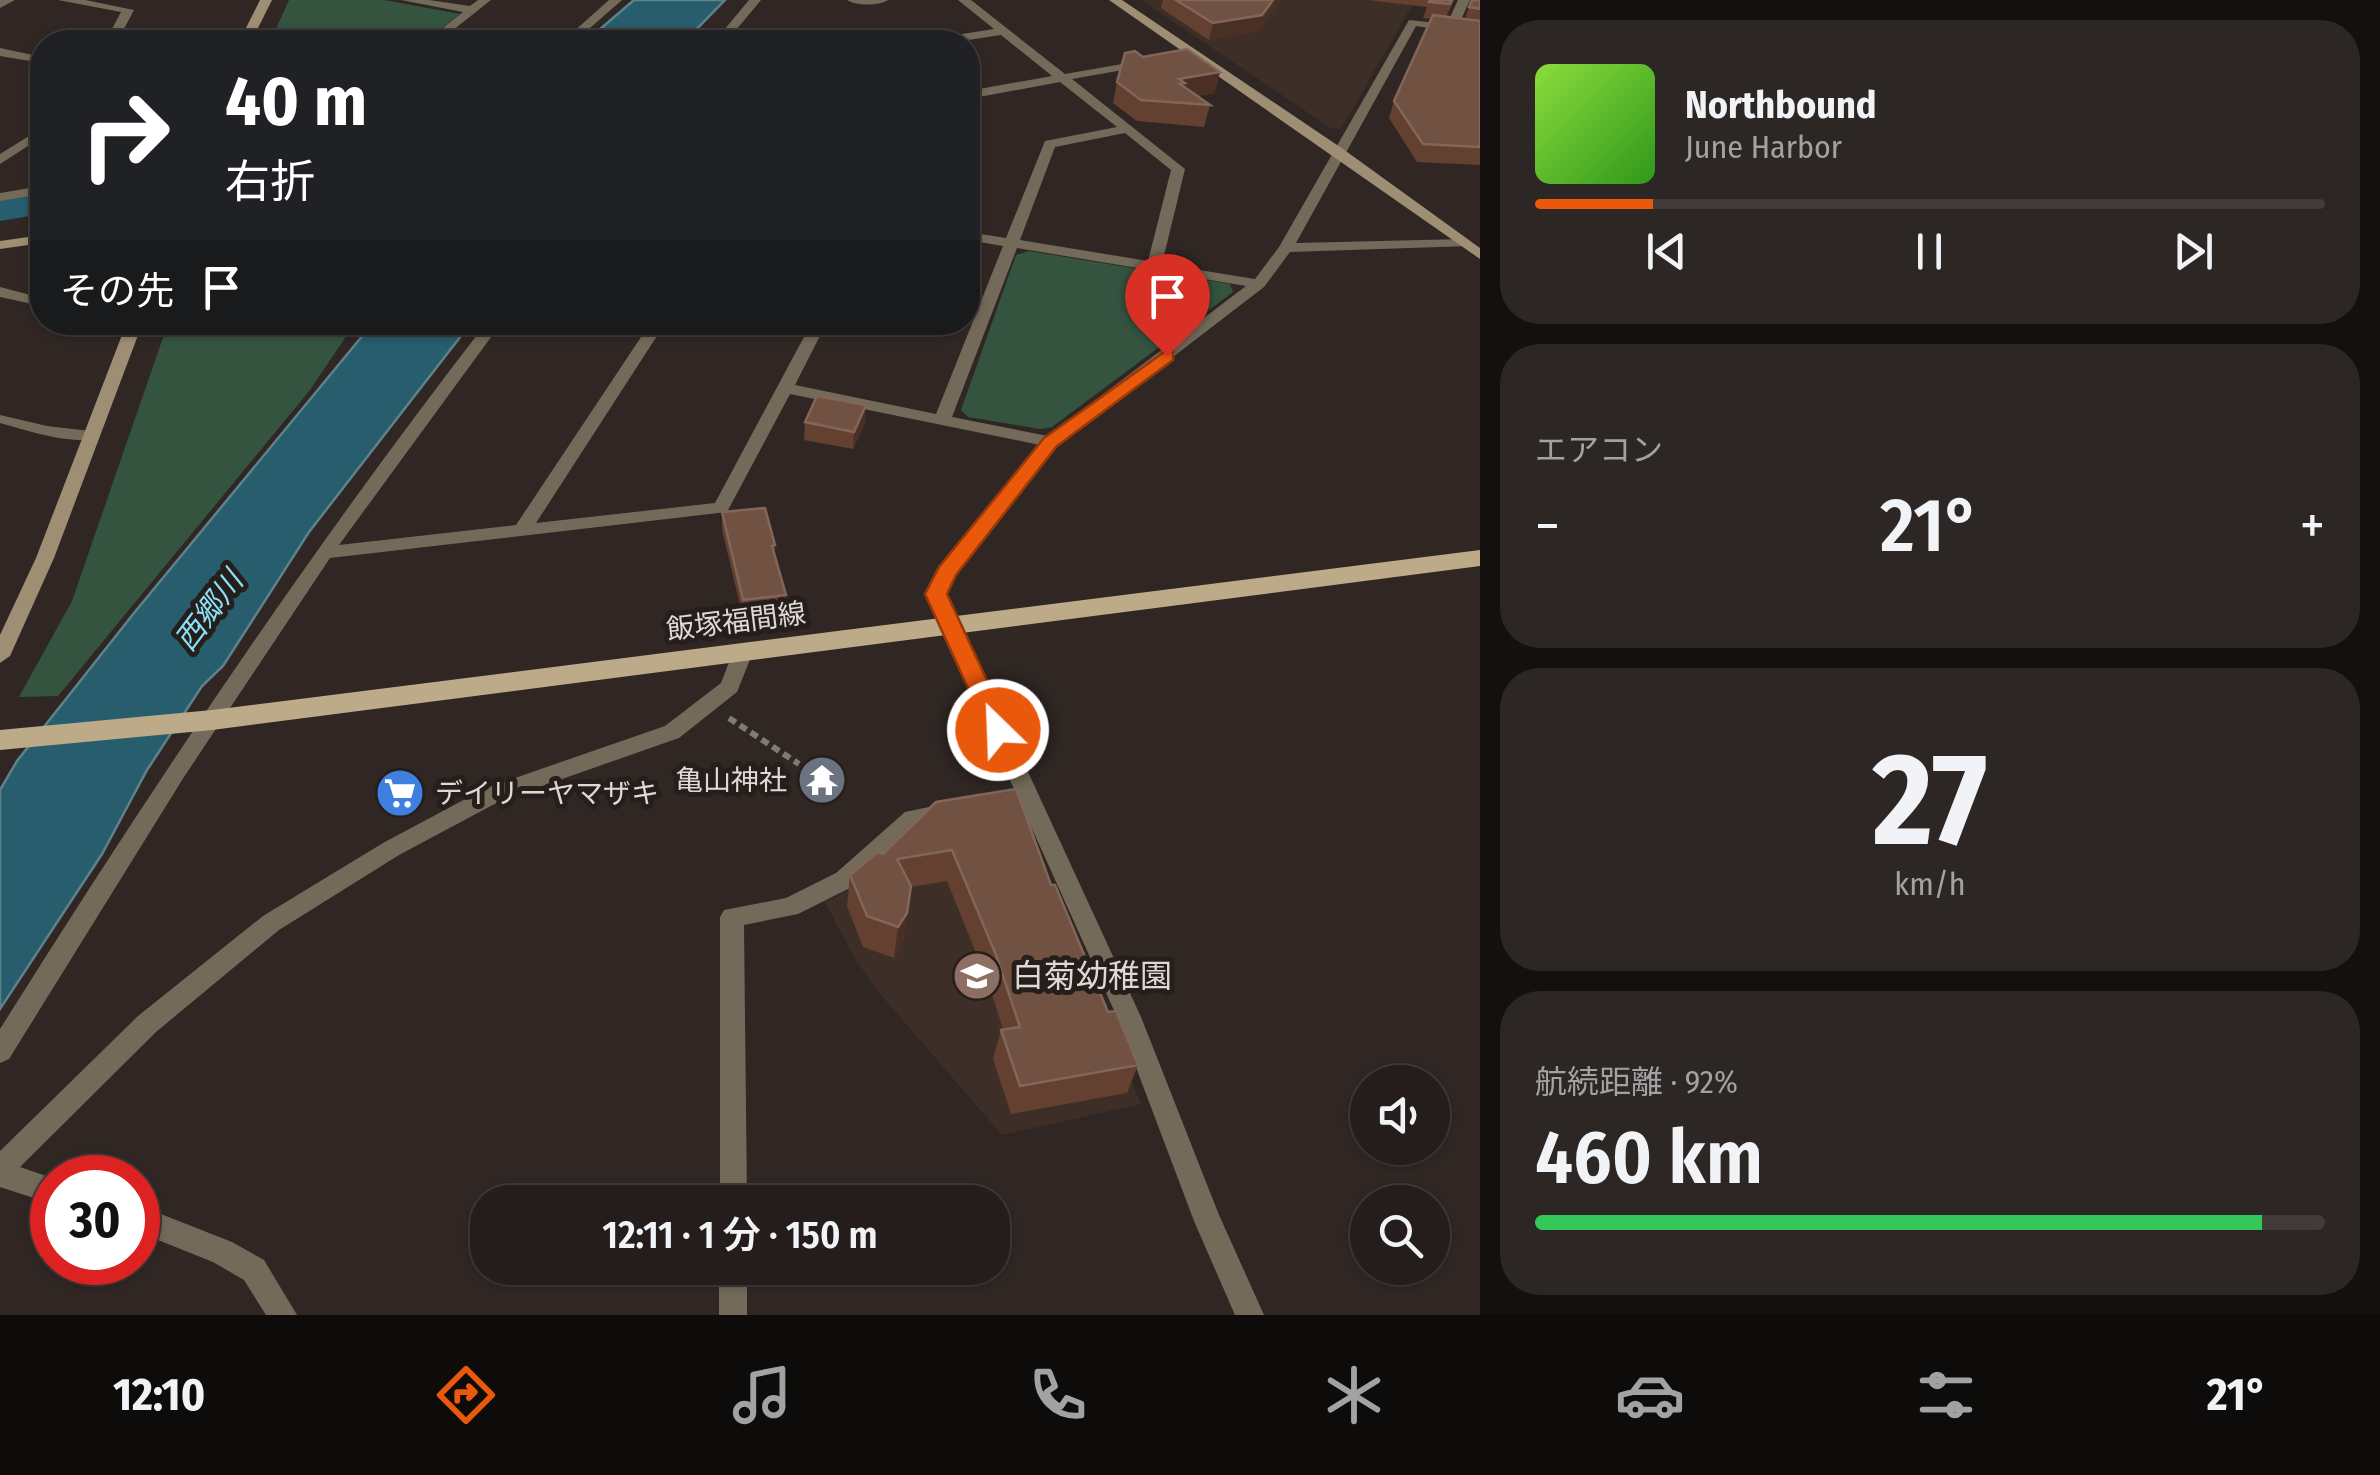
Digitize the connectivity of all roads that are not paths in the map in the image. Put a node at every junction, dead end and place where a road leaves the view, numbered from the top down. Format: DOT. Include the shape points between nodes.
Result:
graph roads {
  1 [pos="10,0"];
  2 [pos="64,0"];
  3 [pos="266,0"];
  4 [pos="408,0"];
  5 [pos="485,0"];
  6 [pos="616,0"];
  7 [pos="755,0"];
  8 [pos="853,0"];
  9 [pos="882,0"];
  10 [pos="964,0"];
  11 [pos="1116,0"];
  12 [pos="1464,0"];
  13 [pos="0,5"];
  14 [pos="472,10"];
  15 [pos="1451,28"];
  16 [pos="117,30"];
  17 [pos="251,30"];
  18 [pos="446,30"];
  19 [pos="582,30"];
  20 [pos="730,30"];
  21 [pos="1003,31"];
  22 [pos="1480,33"];
  23 [pos="980,35"];
  24 [pos="0,52"];
  25 [pos="1193,53"];
  26 [pos="1174,57"];
  27 [pos="30,58"];
  28 [pos="1156,60"];
  29 [pos="1062,78"];
  30 [pos="980,93"];
  31 [pos="1128,130"];
  32 [pos="30,138"];
  33 [pos="7,149"];
  34 [pos="1338,152"];
  35 [pos="0,160"];
  36 [pos="30,192"];
  37 [pos="0,196"];
  38 [pos="980,238"];
  39 [pos="30,241"];
  40 [pos="1010,243"];
  41 [pos="1464,243"];
  42 [pos="0,245"];
  43 [pos="1286,248"];
  44 [pos="1480,255"];
  45 [pos="1154,267"];
  46 [pos="1259,284"];
  47 [pos="4,298"];
  48 [pos="30,301"];
  49 [pos="980,323"];
  50 [pos="130,335"];
  51 [pos="485,335"];
  52 [pos="651,335"];
  53 [pos="813,335"];
  54 [pos="975,335"];
  55 [pos="785,388"];
  56 [pos="944,418"];
  57 [pos="0,419"];
  58 [pos="90,436"];
  59 [pos="1050,442"];
  60 [pos="520,531"];
  61 [pos="322,553"];
  62 [pos="1480,558"];
  63 [pos="952,627"];
  64 [pos="744,652"];
  65 [pos="0,656"];
  66 [pos="199,721"];
  67 [pos="13,739"];
  68 [pos="971,808"];
  69 [pos="0,1051"];
  70 [pos="0,1171"];
  71 [pos="30,1183"];
  72 [pos="733,1185"];
  73 [pos="160,1228"];
  74 [pos="733,1285"];
  75 [pos="283,1315"];
  76 [pos="733,1315"];
  77 [pos="1250,1315"];
  1 -- 13 [label="street"];
  2 -- 16 [label="street" via="128,10"];
  3 -- 17 [label="street"];
  4 -- 14 [label="street"];
  5 -- 14 [label="street"];
  6 -- 19 [label="street"];
  7 -- 20 [label="street"];
  8 -- 9 [label="street"];
  10 -- 21 [label="street"];
  11 -- 25 [label="street"];
  12 -- 15 [label="street"];
  14 -- 18 [label="street"];
  15 -- 22 [label="street"];
  15 -- 34 [label="street" via="1413,22"];
  21 -- 23 [label="street"];
  21 -- 29 [label="street"];
  24 -- 27 [label="street"];
  25 -- 26 [label="street"];
  25 -- 34 [label="street"];
  28 -- 29 [label="street"];
  29 -- 30 [label="street"];
  29 -- 31 [label="street"];
  31 -- 40 [label="street" via="1050,144"];
  31 -- 45 [label="street" via="1178,169"];
  32 -- 33 [label="street"];
  33 -- 35 [label="street"];
  34 -- 41 [label="street"];
  34 -- 43 [label="street"];
  36 -- 37 [label="street"];
  38 -- 40 [label="street"];
  39 -- 42 [label="street"];
  40 -- 45 [label="street"];
  40 -- 49 [label="street"];
  41 -- 43 [label="street"];
  41 -- 44 [label="street"];
  43 -- 46 [label="street"];
  45 -- 46 [label="street"];
  46 -- 59 [label="street"];
  47 -- 48 [label="street"];
  50 -- 58 [label="street"];
  51 -- 61 [label="street"];
  52 -- 60 [label="street"];
  53 -- 55 [label="street"];
  54 -- 56 [label="street"];
  55 -- 56 [label="street"];
  55 -- 60 [label="street" via="722,508"];
  56 -- 59 [label="street"];
  57 -- 58 [label="lane"];
  58 -- 65 [label="street"];
  59 -- 63 [label="street" via="946,572 936,594"];
  60 -- 61 [label="street"];
  61 -- 66 [label="street"];
  62 -- 63 [label="main road, 飯塚福間線"];
  63 -- 64 [label="main road, 飯塚福間線"];
  63 -- 77 [label="street" via="1019,800 1129,1017"];
  64 -- 66 [label="main road, 飯塚福間線"];
  64 -- 70 [label="street" via="730,686 672,732 494,794 271,923 147,1024"];
  66 -- 67 [label="main road, 飯塚福間線"];
  66 -- 69 [label="street"];
  68 -- 72 [label="street" via="912,818 844,880 790,907 732,916"];
  70 -- 71 [label="street"];
  73 -- 75 [label="street" via="254,1270"];
  74 -- 76 [label="street"];
}
